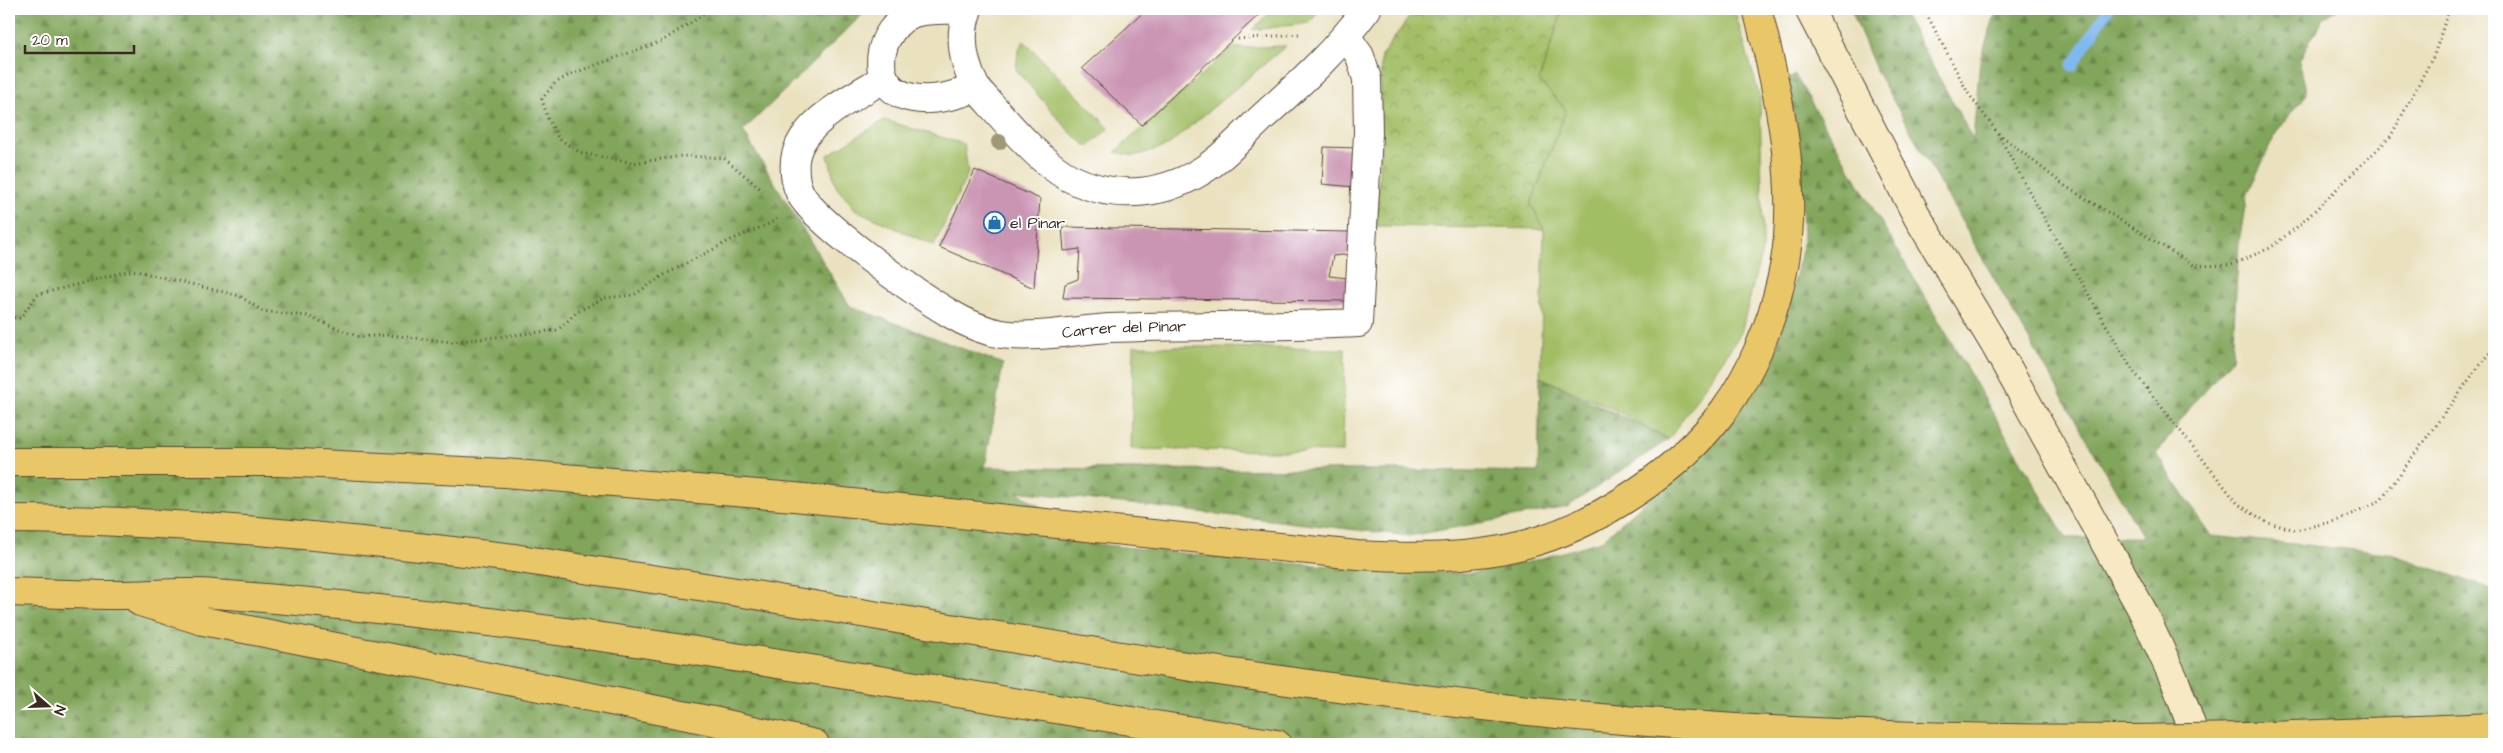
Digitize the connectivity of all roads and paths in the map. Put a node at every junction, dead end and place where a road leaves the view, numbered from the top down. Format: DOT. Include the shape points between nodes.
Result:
graph roads {
  1 [pos="712,9"];
  2 [pos="968,9"];
  3 [pos="1368,9"];
  4 [pos="1756,9"];
  5 [pos="1809,9"];
  6 [pos="1924,9"];
  7 [pos="2449,9"];
  8 [pos="1299,34"];
  9 [pos="1346,36"];
  10 [pos="1238,39"];
  11 [pos="883,79"];
  12 [pos="976,88"];
  13 [pos="1997,132"];
  14 [pos="769,196"];
  15 [pos="782,214"];
  16 [pos="9,317"];
  17 [pos="2494,349"];
  18 [pos="9,462"];
  19 [pos="9,519"];
  20 [pos="9,592"];
  21 [pos="117,595"];
  22 [pos="2494,727"];
  23 [pos="814,744"];
  24 [pos="1277,744"];
  25 [pos="2198,744"];
  1 -- 14 [label="path" via="662,41 593,65 555,83 542,100 547,117 559,139 581,153 634,163 682,156 724,158"];
  2 -- 11 [label="street" via="915,13 901,20 884,45 881,61"];
  2 -- 12 [label="street" via="963,30 963,53 968,74"];
  3 -- 9 [label="street"];
  4 -- 18 [label="highway" via="1781,112 1789,197 1782,280 1750,367 1725,409 1701,438 1642,488 1604,512 1524,545 1452,556 1408,558 794,497 504,473 279,462"];
  5 -- 25 [label="main road" via="1918,218 1995,345 2142,610 2175,681"];
  6 -- 13 [label="path" via="1968,93"];
  7 -- 13 [label="path" via="2434,54 2391,136 2289,233 2270,248 2231,265 2195,266 2066,186"];
  8 -- 10 [label="path"];
  9 -- 11 [label="street, Carrer del Pinar" via="1360,56 1367,79 1368,133 1358,323 1109,328 1002,334 979,328 949,313 816,214 801,194 795,178 795,158 804,138 817,122"];
  9 -- 12 [label="street" via="1324,61 1209,166 1190,177 1151,191 1108,192 1070,178 1052,167"];
  11 -- 12 [label="street" via="893,89 913,98 945,97"];
  13 -- 17 [label="path" via="2130,368 2238,504 2268,523 2296,530 2339,520 2381,500"];
  15 -- 16 [label="path" via="771,223 664,275 634,295 604,298 590,305 558,330 452,342 389,334 358,336 306,316 262,311 240,296 132,270 37,295 20,318"];
  19 -- 22 [label="highway, bridge" via="210,528 399,544 514,558 1234,673 1566,714 1734,728 1912,737 2132,739"];
  20 -- 21 [label="highway"];
  21 -- 23 [label="highway" via="203,621 713,721"];
  21 -- 24 [label="highway" via="209,593 486,621 761,661"];
}
